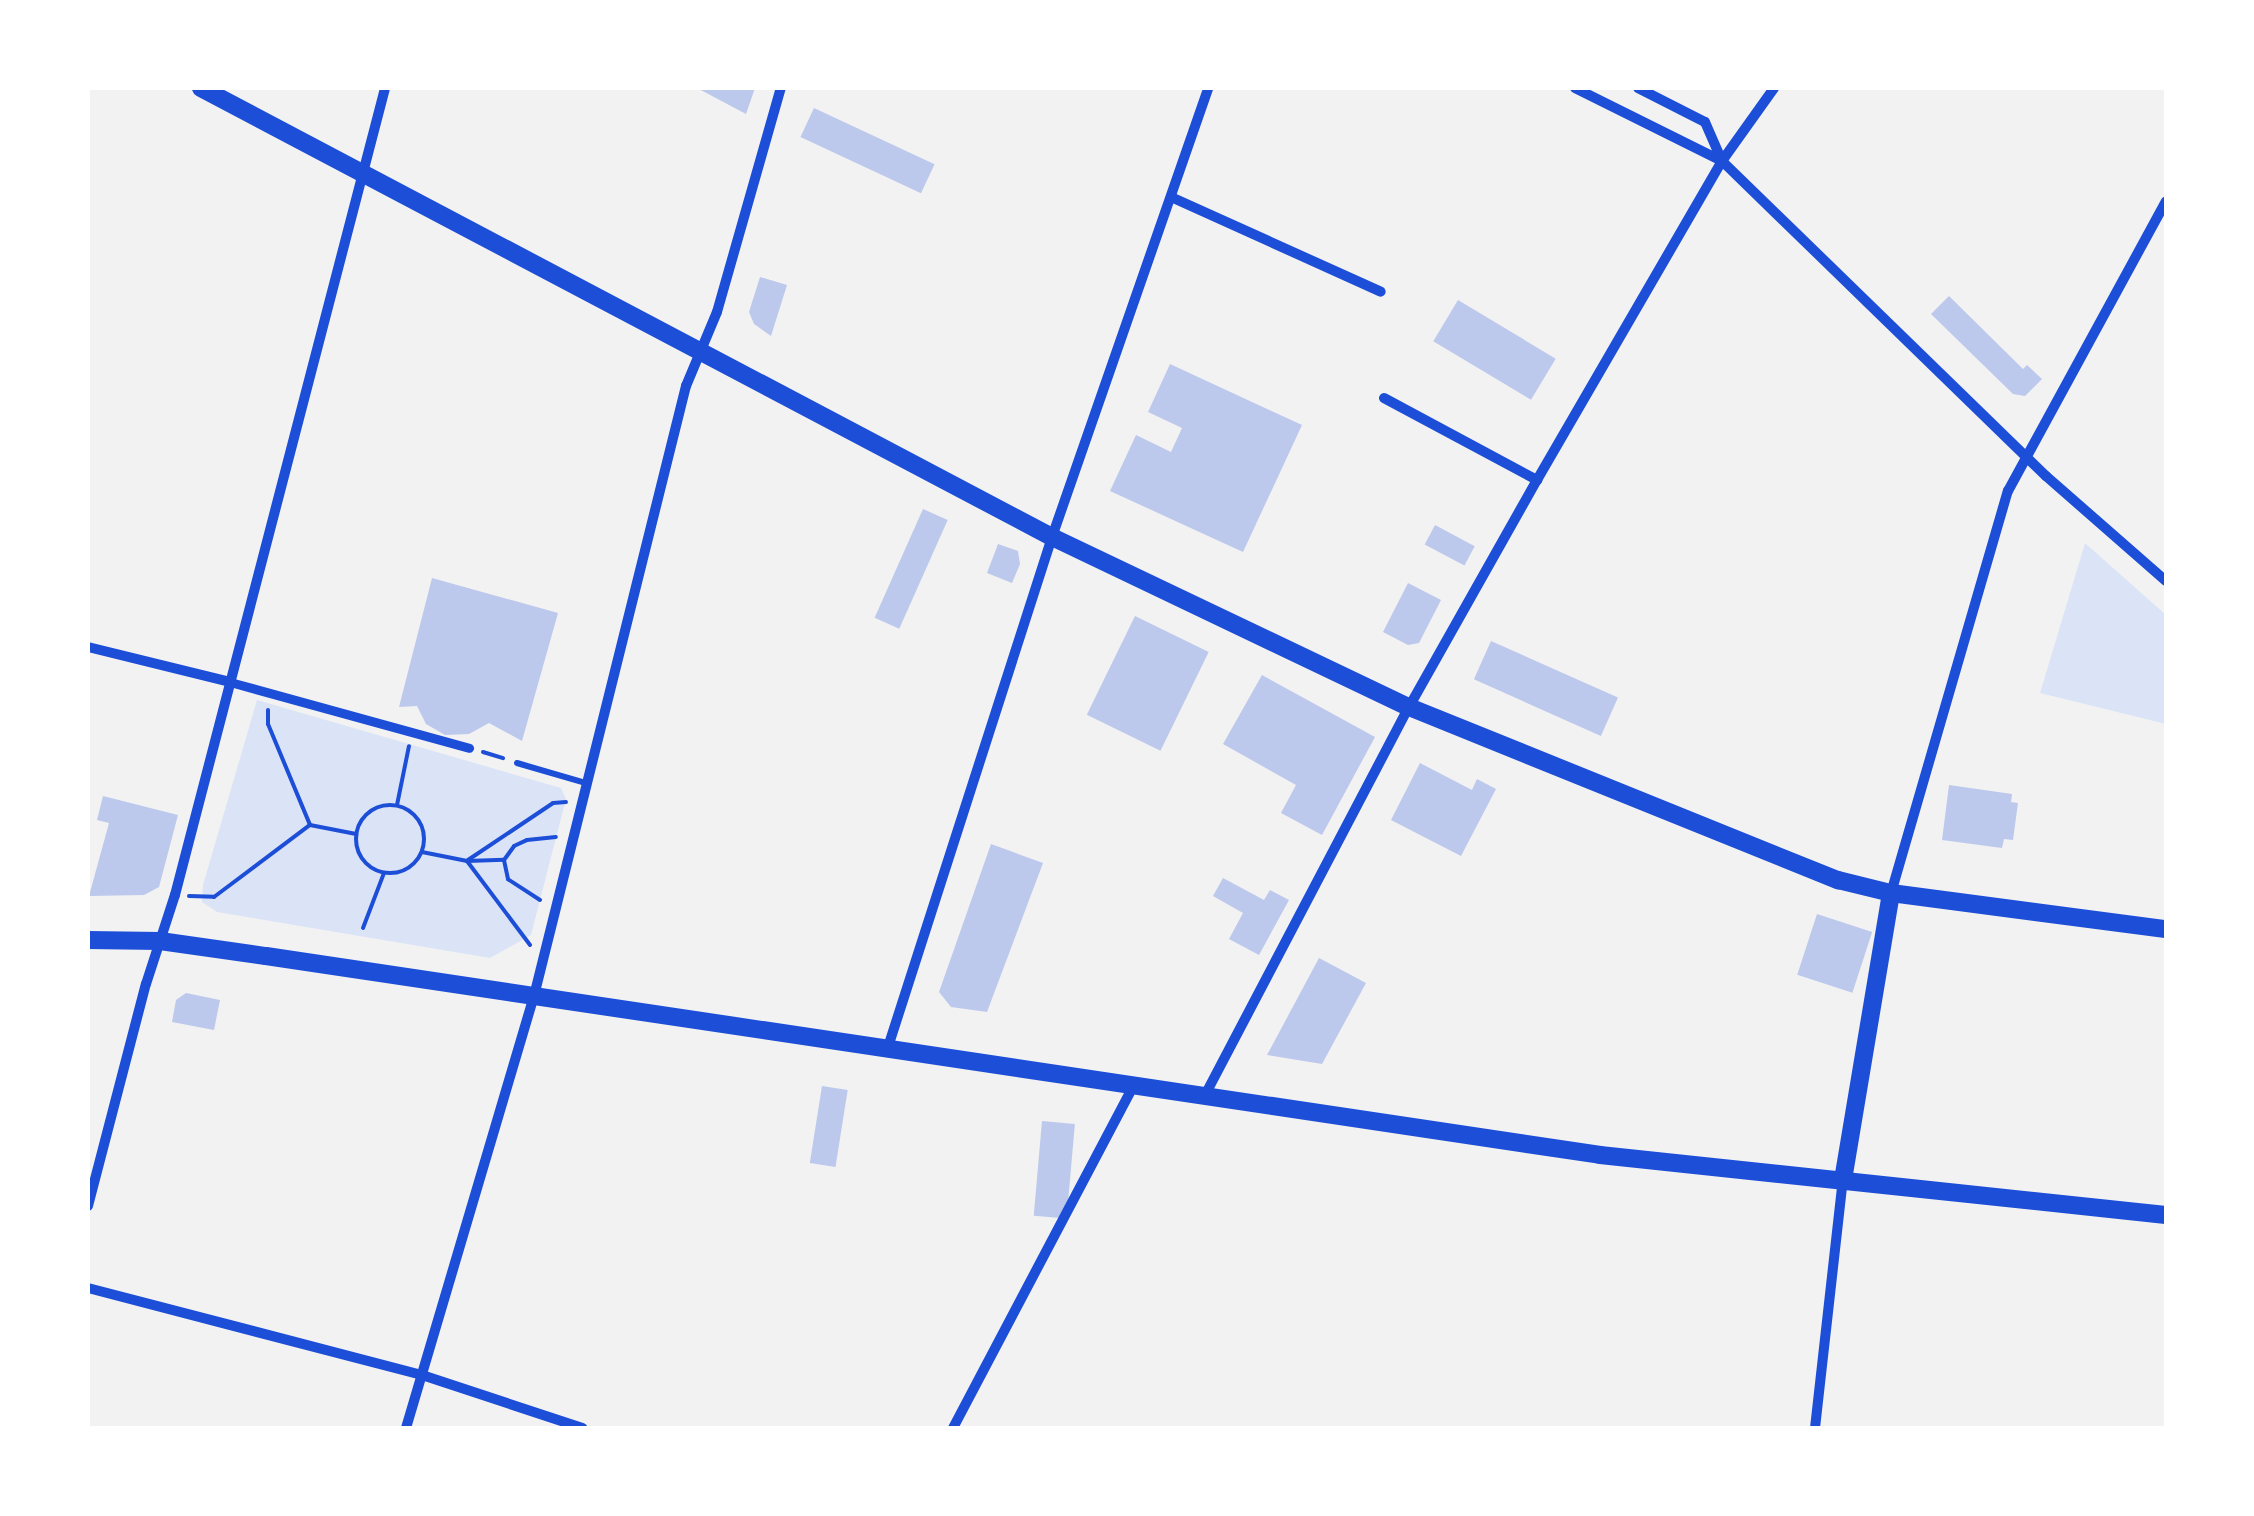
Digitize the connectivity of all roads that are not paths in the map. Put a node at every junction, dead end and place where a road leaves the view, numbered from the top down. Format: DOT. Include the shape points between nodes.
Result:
graph roads {
  1 [pos="201,88"];
  2 [pos="385,88"];
  3 [pos="782,88"];
  4 [pos="1208,88"];
  5 [pos="1575,88"];
  6 [pos="1638,88"];
  7 [pos="1774,88"];
  8 [pos="1722,161"];
  9 [pos="361,172"];
  10 [pos="1171,197"];
  11 [pos="2166,201"];
  12 [pos="1381,292"];
  13 [pos="701,351"];
  14 [pos="1384,398"];
  15 [pos="2025,454"];
  16 [pos="1537,480"];
  17 [pos="1052,537"];
  18 [pos="2166,581"];
  19 [pos="88,648"];
  20 [pos="230,682"];
  21 [pos="1410,707"];
  22 [pos="469,748"];
  23 [pos="517,763"];
  24 [pos="586,782"];
  25 [pos="1892,892"];
  26 [pos="2166,929"];
  27 [pos="88,940"];
  28 [pos="160,941"];
  29 [pos="534,996"];
  30 [pos="888,1047"];
  31 [pos="1133,1087"];
  32 [pos="1203,1098"];
  33 [pos="1843,1180"];
  34 [pos="88,1206"];
  35 [pos="2166,1215"];
  36 [pos="88,1288"];
  37 [pos="422,1376"];
  38 [pos="406,1428"];
  39 [pos="582,1428"];
  40 [pos="953,1428"];
  41 [pos="1815,1428"];
  1 -- 9 [label="main road"];
  2 -- 9 [label="street"];
  3 -- 13 [label="street"];
  4 -- 10 [label="street"];
  5 -- 8 [label="street"];
  6 -- 8 [label="street" via="1705,122"];
  7 -- 8 [label="street"];
  8 -- 15 [label="street"];
  8 -- 16 [label="street"];
  9 -- 13 [label="main road"];
  9 -- 20 [label="street"];
  10 -- 12 [label="street"];
  10 -- 17 [label="street"];
  11 -- 15 [label="street"];
  13 -- 17 [label="main road"];
  13 -- 24 [label="street" via="686,386"];
  14 -- 16 [label="street"];
  15 -- 18 [label="street"];
  15 -- 25 [label="street" via="2008,491"];
  16 -- 21 [label="street"];
  17 -- 21 [label="main road"];
  17 -- 30 [label="street"];
  19 -- 20 [label="street"];
  20 -- 22 [label="street"];
  20 -- 28 [label="street"];
  21 -- 25 [label="main road" via="1838,880"];
  21 -- 32 [label="street"];
  23 -- 24 [label="lane"];
  24 -- 29 [label="street"];
  25 -- 26 [label="main road"];
  25 -- 33 [label="main road"];
  27 -- 28 [label="main road"];
  28 -- 29 [label="main road"];
  28 -- 34 [label="street"];
  29 -- 30 [label="main road"];
  29 -- 37 [label="street"];
  30 -- 31 [label="main road"];
  31 -- 32 [label="main road"];
  31 -- 40 [label="street"];
  32 -- 33 [label="main road" via="1600,1155"];
  33 -- 35 [label="main road"];
  33 -- 41 [label="street"];
  36 -- 37 [label="street"];
  37 -- 38 [label="street"];
  37 -- 39 [label="street"];
}
